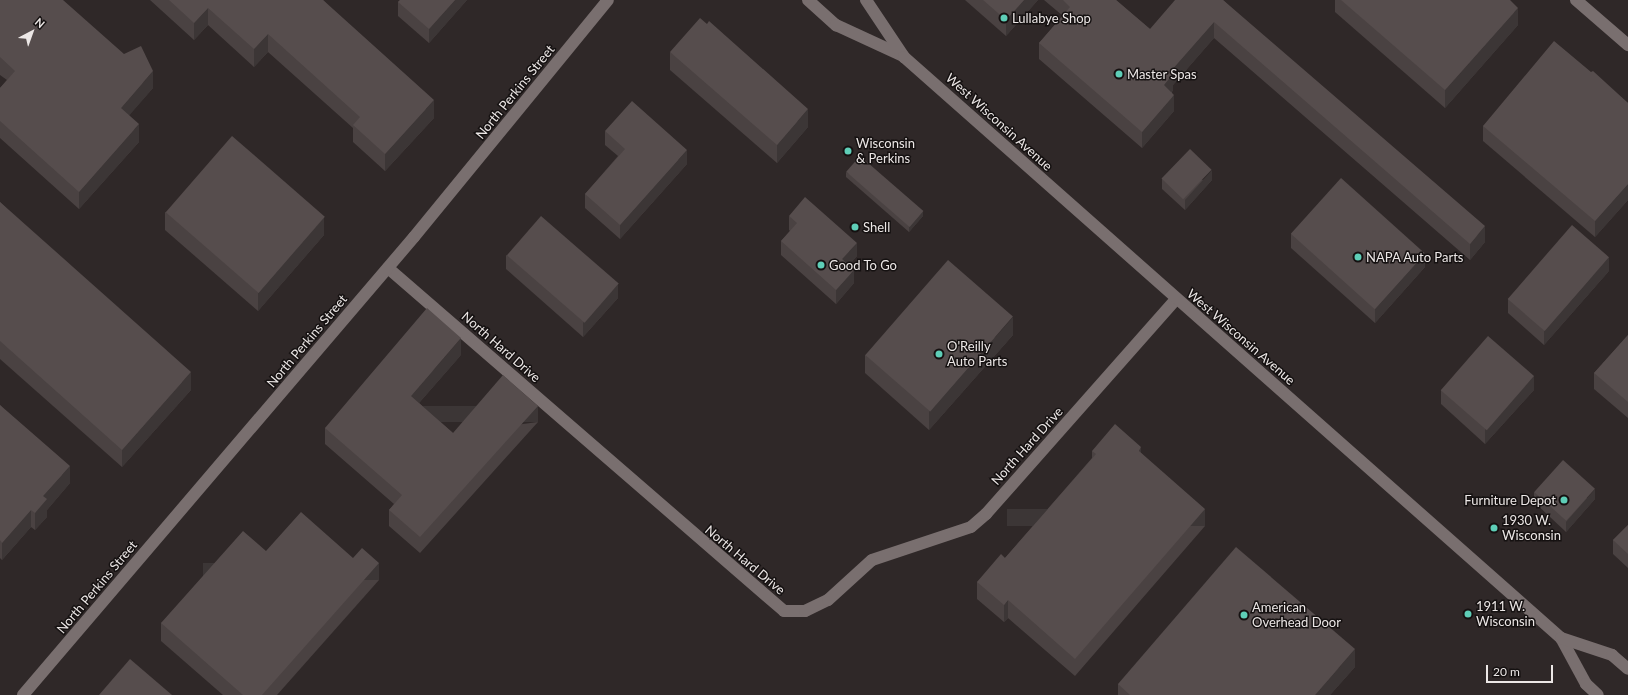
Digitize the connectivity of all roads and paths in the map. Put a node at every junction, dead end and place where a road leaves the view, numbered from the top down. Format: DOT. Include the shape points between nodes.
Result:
graph roads {
  1 [pos="608,0"];
  2 [pos="808,0"];
  3 [pos="866,0"];
  4 [pos="1576,0"];
  5 [pos="1628,45"];
  6 [pos="904,57"];
  7 [pos="388,268"];
  8 [pos="1176,299"];
  9 [pos="1561,638"];
  10 [pos="1628,669"];
  11 [pos="23,695"];
  12 [pos="1598,695"];
  1 -- 7 [label="street, North Perkins Street"];
  2 -- 6 [label="street, West Wisconsin Avenue" via="836,25"];
  3 -- 6 [label="street, West Wisconsin Avenue"];
  4 -- 5 [label="street"];
  6 -- 8 [label="street, West Wisconsin Avenue"];
  7 -- 8 [label="street, North Hard Drive" via="784,611 805,611 828,600 872,560 971,527 986,514"];
  7 -- 11 [label="street, North Perkins Street"];
  8 -- 9 [label="street, West Wisconsin Avenue"];
  9 -- 10 [label="street, West Wisconsin Avenue" via="1612,655"];
  9 -- 12 [label="street, West Wisconsin Avenue" via="1586,684"];
}
